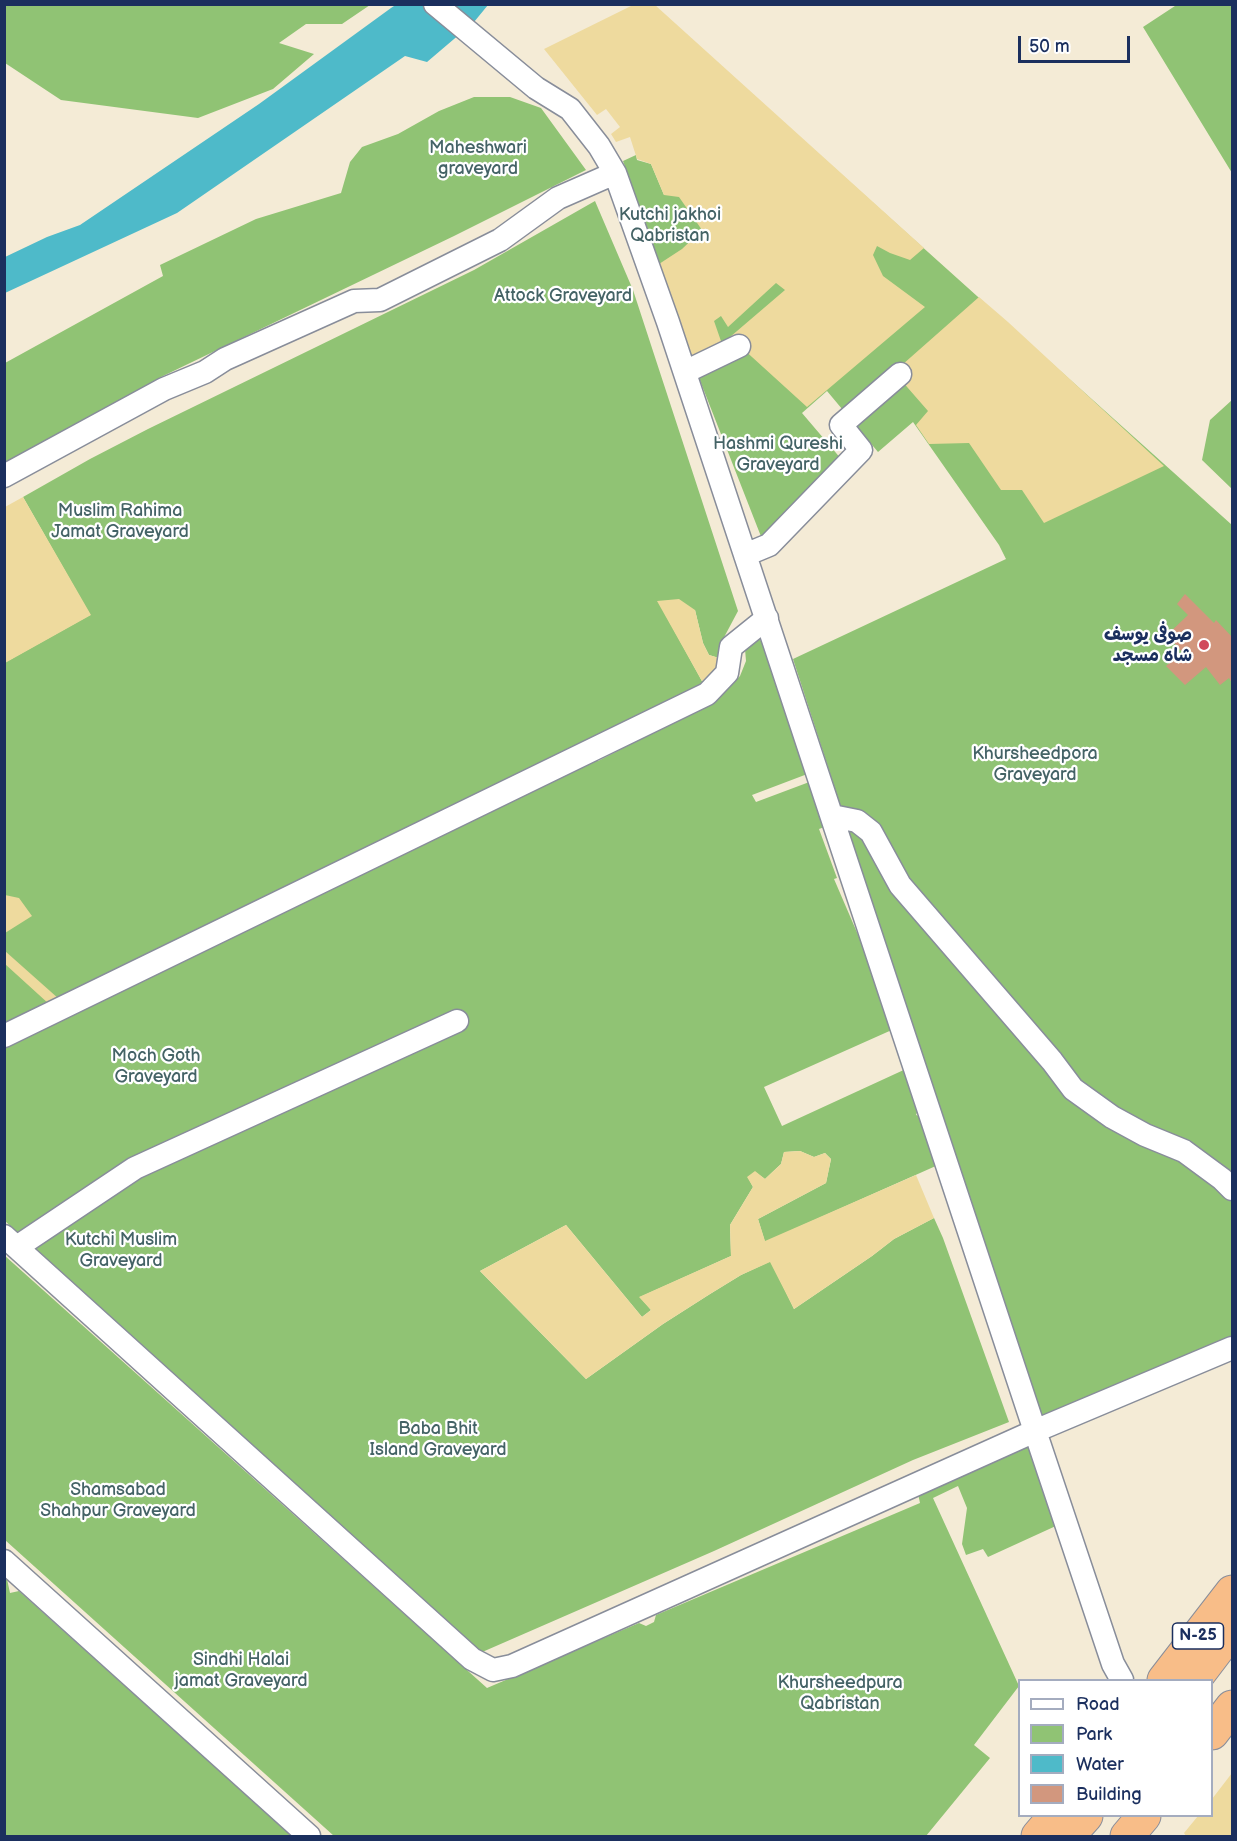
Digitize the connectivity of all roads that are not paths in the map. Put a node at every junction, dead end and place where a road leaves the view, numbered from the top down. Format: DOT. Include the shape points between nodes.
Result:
graph roads {
  1 [pos="435,4"];
  2 [pos="615,173"];
  3 [pos="739,346"];
  4 [pos="685,372"];
  5 [pos="900,374"];
  6 [pos="4,476"];
  7 [pos="746,555"];
  8 [pos="767,618"];
  9 [pos="832,816"];
  10 [pos="457,1021"];
  11 [pos="4,1036"];
  12 [pos="1233,1189"];
  13 [pos="10,1241"];
  14 [pos="1233,1348"];
  15 [pos="1035,1431"];
  16 [pos="4,1561"];
  17 [pos="1233,1592"];
  18 [pos="1233,1630"];
  19 [pos="1121,1679"];
  20 [pos="1165,1679"];
  21 [pos="1195,1679"];
  22 [pos="1233,1707"];
  23 [pos="1213,1732"];
  24 [pos="1053,1817"];
  25 [pos="1084,1817"];
  26 [pos="1142,1817"];
  27 [pos="309,1836"];
  28 [pos="1038,1836"];
  29 [pos="1068,1836"];
  30 [pos="1127,1836"];
  1 -- 2 [label="street" via="536,88 570,110"];
  2 -- 4 [label="street"];
  2 -- 6 [label="street" via="558,198 500,240 380,300 354,301 225,359"];
  3 -- 4 [label="street"];
  4 -- 7 [label="street"];
  5 -- 7 [label="street" via="841,425 861,450 769,545"];
  7 -- 8 [label="street"];
  8 -- 9 [label="street"];
  8 -- 11 [label="street" via="731,646 728,673 707,694"];
  9 -- 12 [label="street" via="857,821 871,832 900,885 1074,1089 1112,1117 1184,1151"];
  9 -- 15 [label="street"];
  10 -- 13 [label="street" via="135,1168"];
  13 -- 15 [label="street" via="472,1659 493,1670 512,1666"];
  14 -- 15 [label="street"];
  15 -- 19 [label="street" via="1113,1664"];
  16 -- 27 [label="street"];
  17 -- 20 [label="highway, N-25"];
  18 -- 21 [label="highway"];
  22 -- 23 [label="highway"];
  24 -- 28 [label="highway"];
  25 -- 29 [label="highway"];
  26 -- 30 [label="highway"];
}
